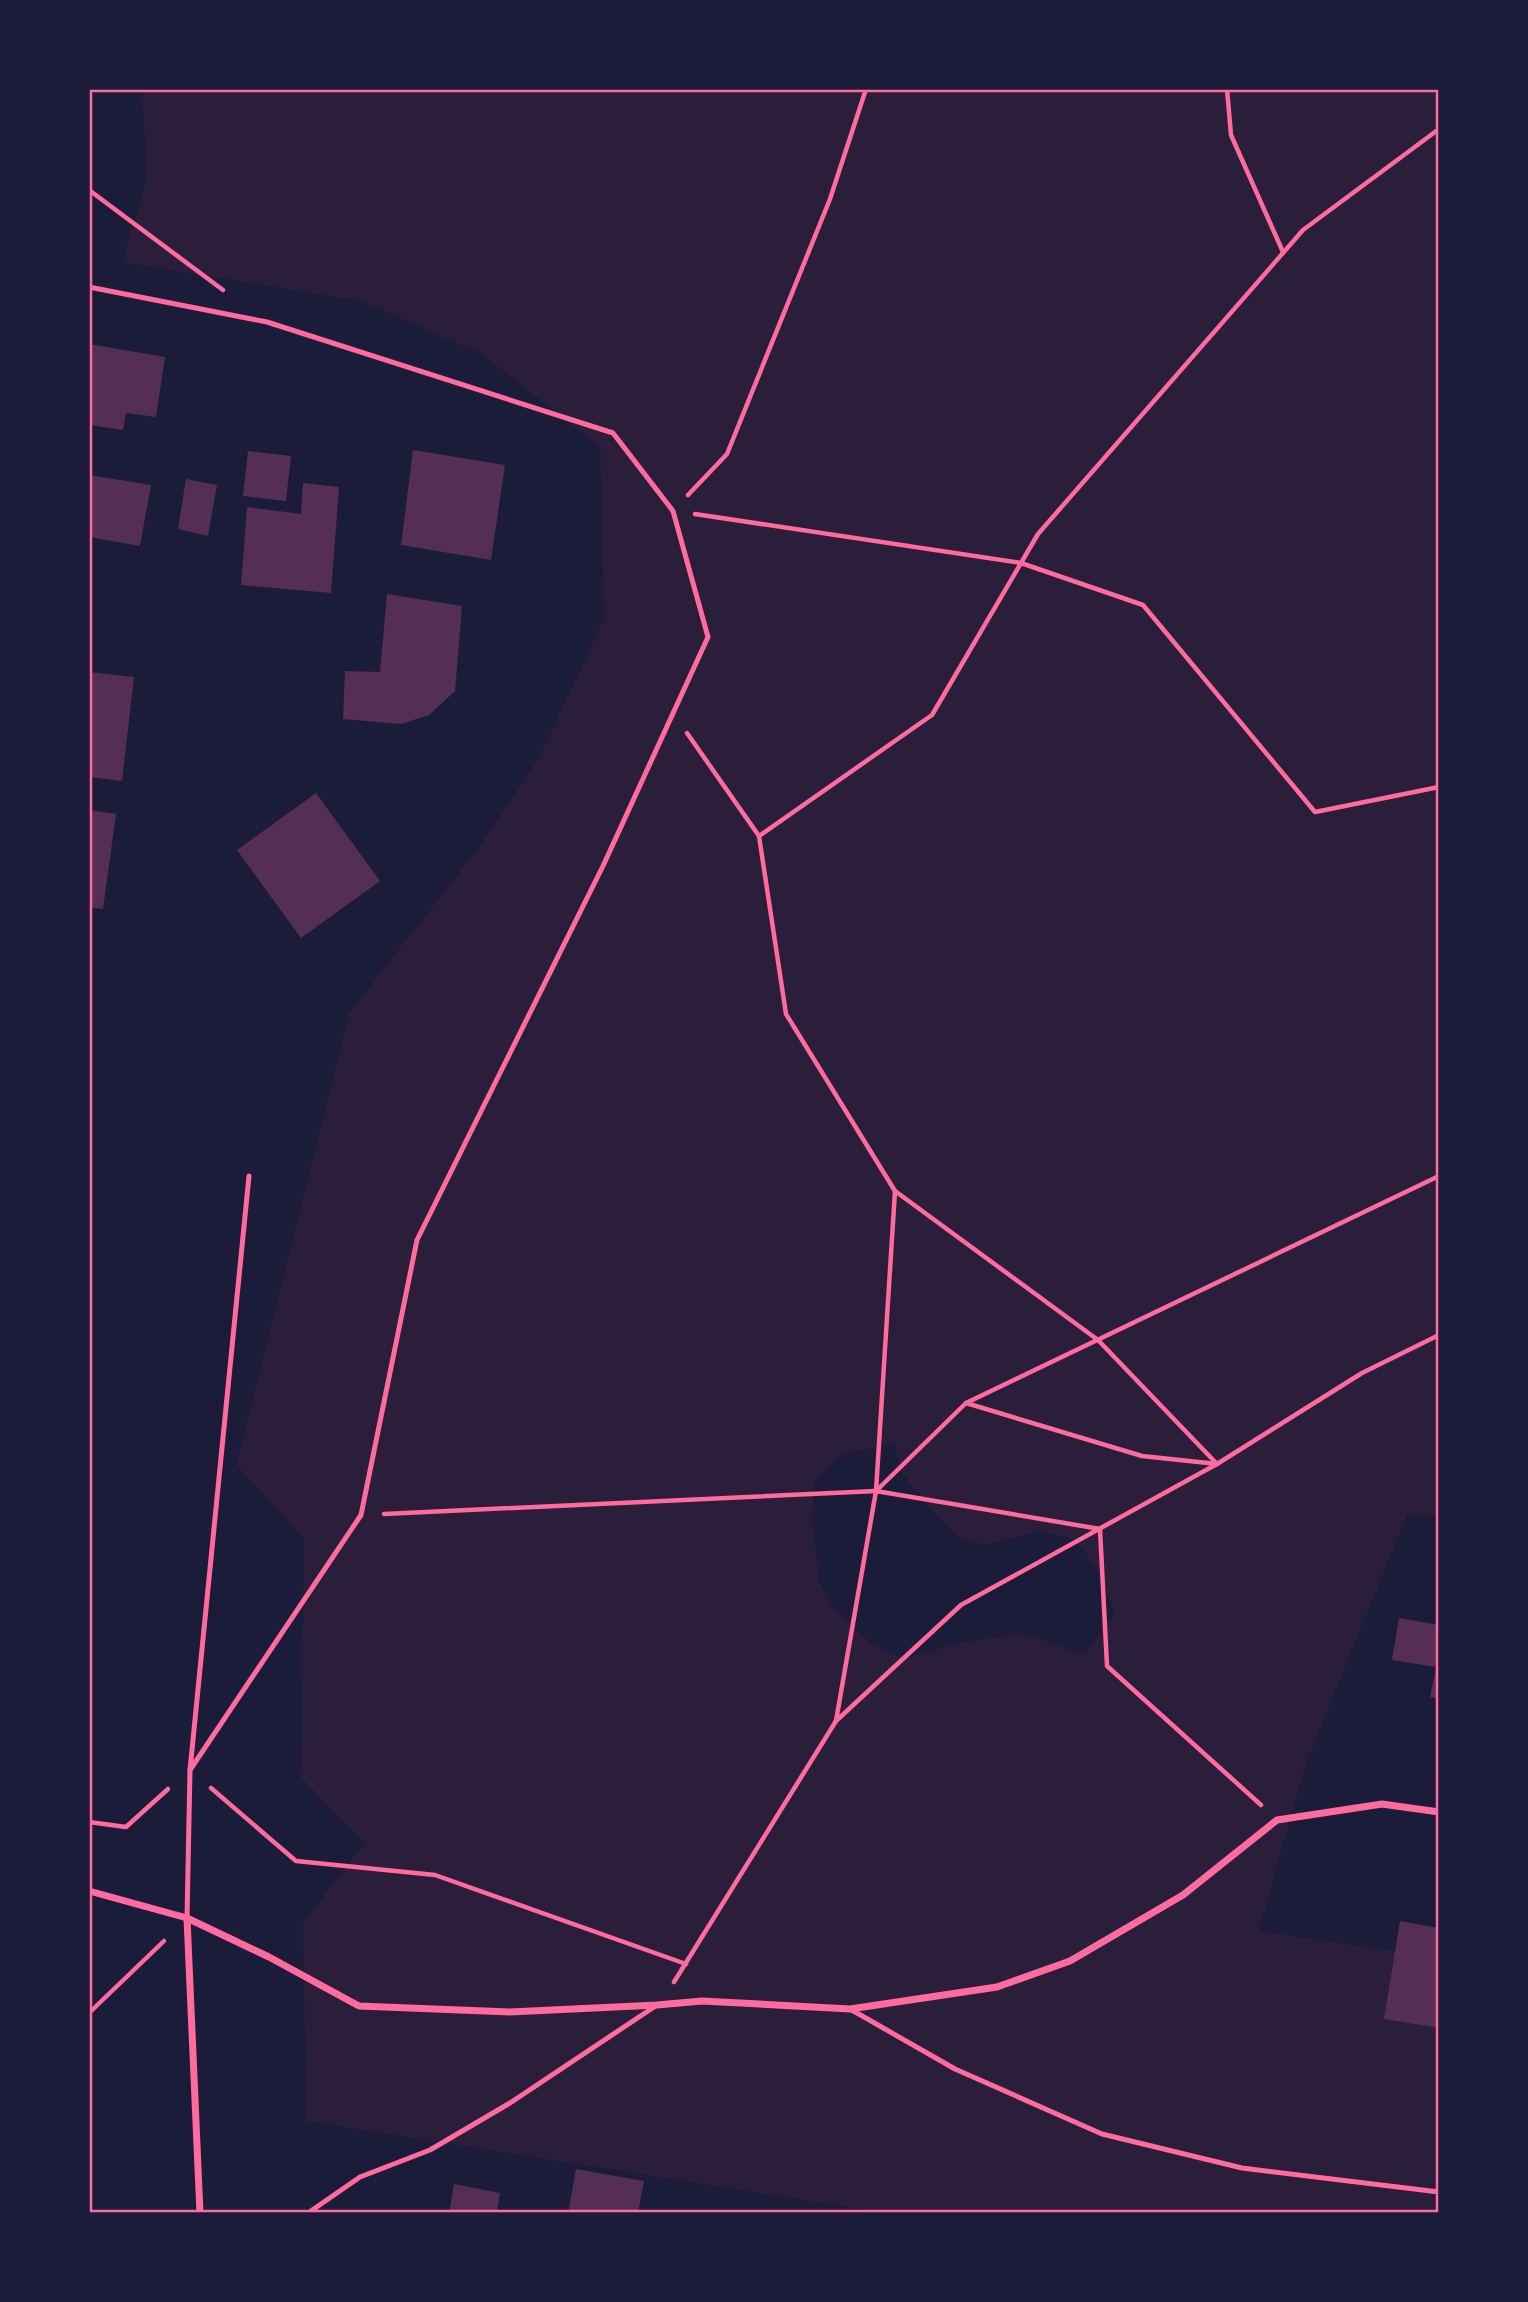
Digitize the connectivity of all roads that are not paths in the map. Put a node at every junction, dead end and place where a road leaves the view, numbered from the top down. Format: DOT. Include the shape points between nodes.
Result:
graph roads {
  1 [pos="89,287"];
  2 [pos="249,1175"];
  3 [pos="190,1770"];
  4 [pos="1439,1812"];
  5 [pos="89,1891"];
  6 [pos="187,1918"];
  7 [pos="657,2005"];
  8 [pos="850,2009"];
  9 [pos="1439,2192"];
  10 [pos="200,2213"];
  11 [pos="308,2213"];
  1 -- 3 [label="lane" via="267,322 613,433 673,511 708,637 603,866 417,1240 361,1516"];
  2 -- 3 [label="lane"];
  3 -- 6 [label="lane"];
  4 -- 8 [label="street" via="1382,1804 1277,1820 1183,1895 1070,1961 997,1987"];
  5 -- 6 [label="street"];
  6 -- 7 [label="street" via="359,2006 510,2012"];
  6 -- 10 [label="street"];
  7 -- 8 [label="street" via="702,2001"];
  7 -- 11 [label="lane" via="510,2103 430,2150 360,2177"];
  8 -- 9 [label="lane" via="956,2069 1102,2134 1242,2168"];
}
